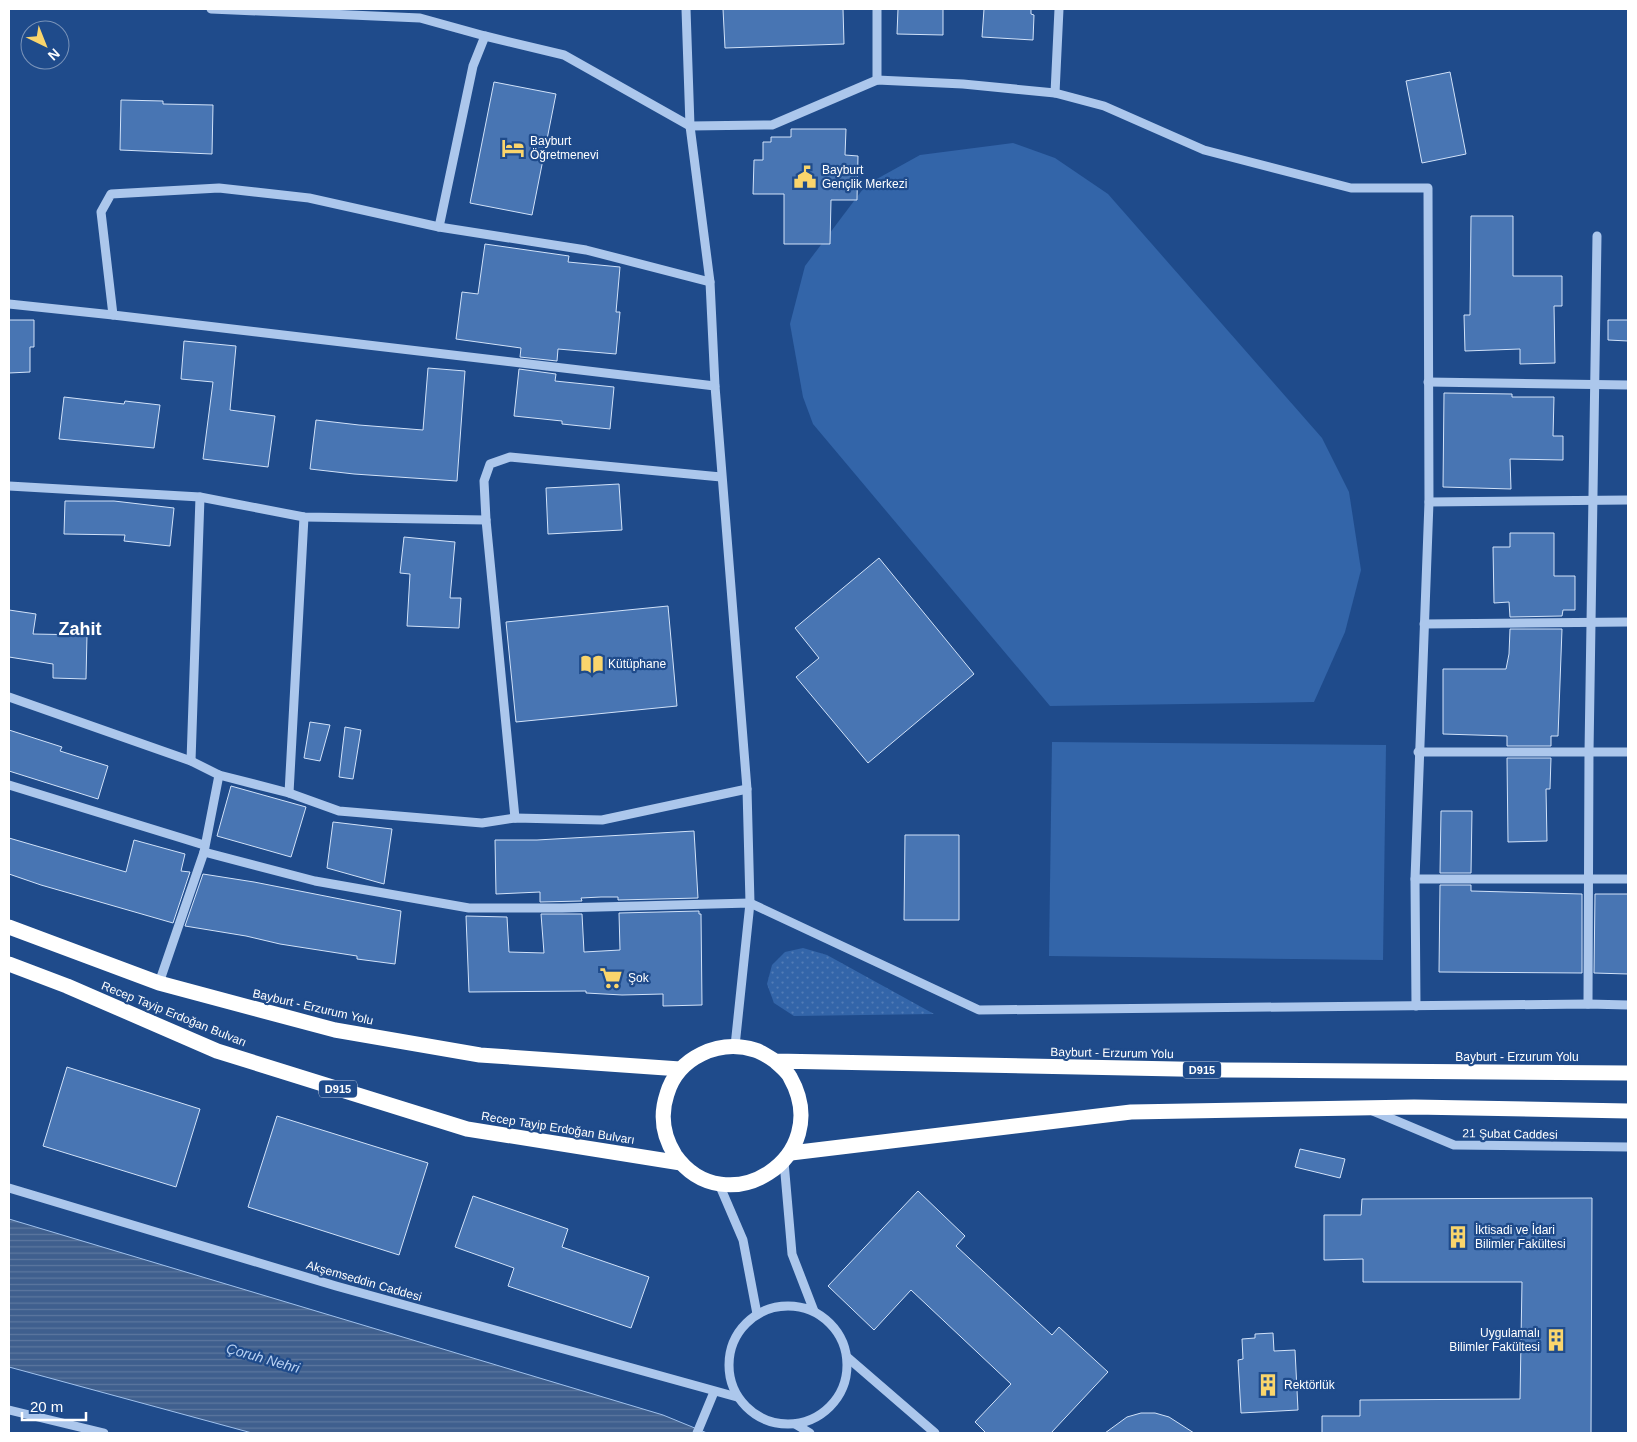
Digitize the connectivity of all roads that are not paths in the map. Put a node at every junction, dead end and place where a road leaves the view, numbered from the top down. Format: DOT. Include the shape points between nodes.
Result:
graph roads {
  1 [pos="211,9"];
  2 [pos="686,9"];
  3 [pos="877,9"];
  4 [pos="1059,9"];
  5 [pos="420,13"];
  6 [pos="485,36"];
  7 [pos="877,80"];
  8 [pos="1055,93"];
  9 [pos="690,126"];
  10 [pos="439,227"];
  11 [pos="1597,236"];
  12 [pos="710,282"];
  13 [pos="9,304"];
  14 [pos="113,315"];
  15 [pos="1428,382"];
  16 [pos="1595,385"];
  17 [pos="1628,385"];
  18 [pos="715,386"];
  19 [pos="722,477"];
  20 [pos="9,486"];
  21 [pos="200,497"];
  22 [pos="1593,500"];
  23 [pos="1628,500"];
  24 [pos="1428,502"];
  25 [pos="304,517"];
  26 [pos="486,520"];
  27 [pos="1591,622"];
  28 [pos="1628,622"];
  29 [pos="1424,624"];
  30 [pos="9,697"];
  31 [pos="1418,752"];
  32 [pos="1588,752"];
  33 [pos="1628,752"];
  34 [pos="191,761"];
  35 [pos="219,775"];
  36 [pos="9,785"];
  37 [pos="747,789"];
  38 [pos="289,793"];
  39 [pos="515,818"];
  40 [pos="204,849"];
  41 [pos="1415,879"];
  42 [pos="1588,879"];
  43 [pos="1628,879"];
  44 [pos="750,903"];
  45 [pos="9,927"];
  46 [pos="9,964"];
  47 [pos="159,983"];
  48 [pos="1588,1004"];
  49 [pos="1628,1005"];
  50 [pos="1416,1006"];
  51 [pos="735,1046"];
  52 [pos="775,1061"];
  53 [pos="680,1069"];
  54 [pos="1628,1073"];
  55 [pos="1368,1108"];
  56 [pos="1628,1110"];
  57 [pos="1628,1147"];
  58 [pos="787,1157"];
  59 [pos="681,1163"];
  60 [pos="719,1184"];
  61 [pos="9,1188"];
  62 [pos="814,1311"];
  63 [pos="757,1314"];
  64 [pos="847,1358"];
  65 [pos="714,1392"];
  66 [pos="737,1397"];
  67 [pos="9,1410"];
  68 [pos="795,1424"];
  69 [pos="104,1433"];
  70 [pos="697,1433"];
  71 [pos="810,1433"];
  72 [pos="935,1433"];
  1 -- 5 [label="street"];
  2 -- 9 [label="street"];
  3 -- 7 [label="street"];
  4 -- 8 [label="street"];
  5 -- 6 [label="street"];
  6 -- 9 [label="street" via="564,55"];
  6 -- 10 [label="street" via="473,66"];
  7 -- 8 [label="street"];
  7 -- 9 [label="street" via="772,125"];
  8 -- 15 [label="street" via="1104,106 1204,150 1351,188 1428,188"];
  9 -- 12 [label="street"];
  10 -- 12 [label="street" via="586,250"];
  10 -- 14 [label="street" via="309,198 219,188 111,194 101,212"];
  11 -- 16 [label="street"];
  12 -- 18 [label="street"];
  13 -- 14 [label="street"];
  14 -- 18 [label="street"];
  15 -- 16 [label="street"];
  15 -- 24 [label="street"];
  16 -- 17 [label="street"];
  16 -- 22 [label="street"];
  18 -- 19 [label="street"];
  19 -- 26 [label="street" via="510,457 490,464 484,481"];
  19 -- 37 [label="street"];
  20 -- 21 [label="street"];
  21 -- 25 [label="street"];
  21 -- 34 [label="street"];
  22 -- 23 [label="street"];
  22 -- 24 [label="street"];
  22 -- 27 [label="street"];
  24 -- 29 [label="street"];
  25 -- 26 [label="street"];
  25 -- 38 [label="street"];
  26 -- 39 [label="street"];
  27 -- 28 [label="street"];
  27 -- 29 [label="street"];
  27 -- 32 [label="street"];
  29 -- 31 [label="street"];
  30 -- 34 [label="street"];
  31 -- 32 [label="street"];
  31 -- 41 [label="street"];
  32 -- 33 [label="street"];
  32 -- 42 [label="street"];
  34 -- 35 [label="street"];
  35 -- 38 [label="street"];
  35 -- 40 [label="street"];
  36 -- 40 [label="street"];
  37 -- 39 [label="street" via="602,820"];
  37 -- 44 [label="street"];
  38 -- 39 [label="street" via="339,811 482,823"];
  40 -- 44 [label="street" via="315,881 469,908"];
  40 -- 47 [label="street"];
  41 -- 42 [label="street"];
  41 -- 50 [label="street"];
  42 -- 43 [label="street"];
  42 -- 48 [label="street"];
  44 -- 50 [label="street" via="979,1010"];
  44 -- 51 [label="street"];
  45 -- 47 [label="highway, Bayburt - Erzurum Yolu"];
  46 -- 59 [label="highway, Recep Tayip Erdoğan Bulvarı / D915" via="217,1050 467,1129"];
  47 -- 53 [label="highway, Bayburt - Erzurum Yolu" via="335,1030 480,1055"];
  48 -- 49 [label="street"];
  48 -- 50 [label="street"];
  51 -- 52 [label="highway, Bayburt - Erzurum Yolu" via="756,1050"];
  51 -- 53 [label="highway, Bayburt - Erzurum Yolu" via="715,1048 696,1056"];
  52 -- 54 [label="highway, Bayburt - Erzurum Yolu / D915" via="1216,1070"];
  52 -- 58 [label="highway, Bayburt - Erzurum Yolu" via="789,1076 798,1094 802,1114 799,1134"];
  53 -- 59 [label="highway, Bayburt - Erzurum Yolu" via="669,1086 663,1106 663,1126 669,1146"];
  55 -- 56 [label="highway"];
  55 -- 57 [label="street, 21 Şubat Caddesi" via="1454,1145"];
  55 -- 58 [label="highway" via="1131,1112"];
  58 -- 60 [label="highway, Bayburt - Erzurum Yolu" via="765,1177 743,1184"];
  58 -- 62 [label="street" via="792,1254"];
  59 -- 60 [label="highway, Bayburt - Erzurum Yolu" via="698,1176"];
  60 -- 63 [label="street" via="743,1240"];
  61 -- 65 [label="street, Akşemseddin Caddesi" via="336,1286"];
  62 -- 63 [label="street" via="795,1306 776,1307"];
  62 -- 64 [label="street" via="830,1323 841,1338"];
  63 -- 66 [label="street" via="740,1330 730,1351 729,1375"];
  64 -- 68 [label="street" via="846,1381 835,1402 817,1417"];
  64 -- 72 [label="street"];
  65 -- 66 [label="street, Akşemseddin Caddesi"];
  65 -- 70 [label="street"];
  66 -- 68 [label="street" via="753,1413 773,1423"];
  67 -- 69 [label="street"];
  68 -- 71 [label="street"];
}
